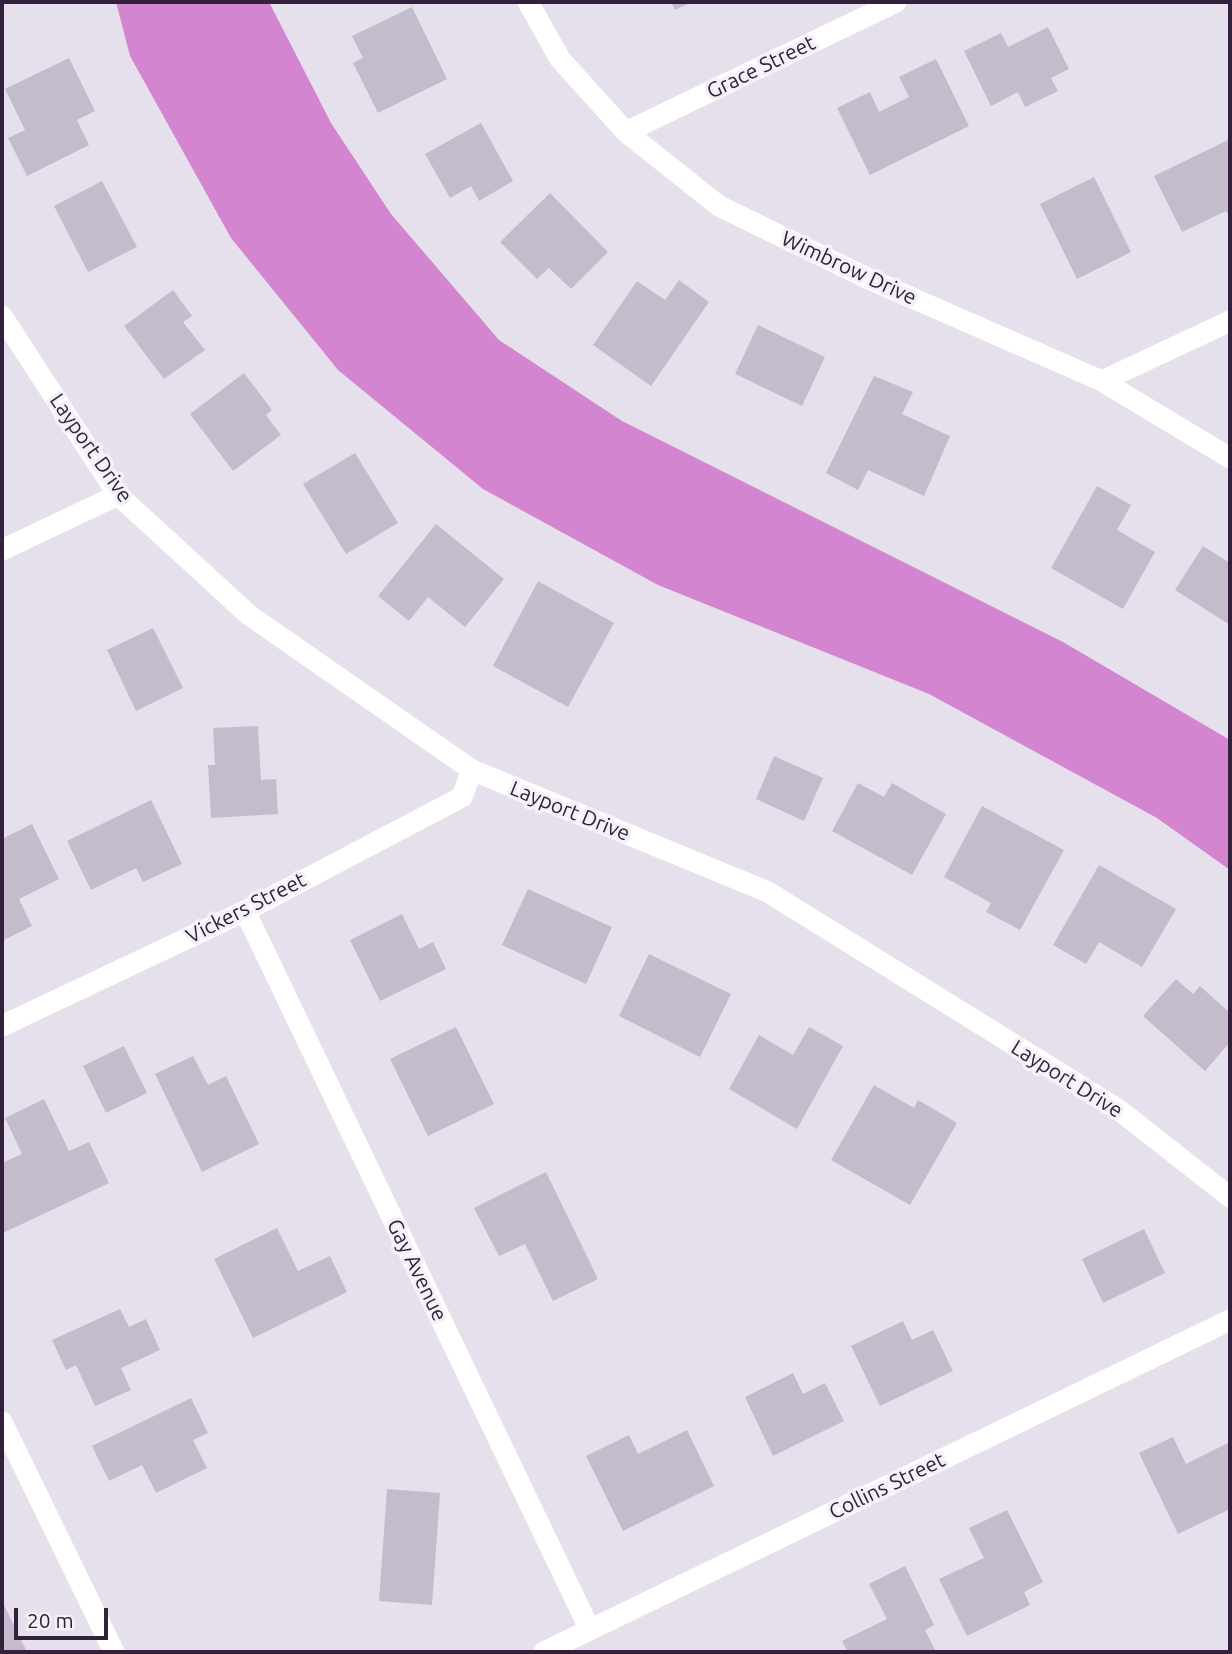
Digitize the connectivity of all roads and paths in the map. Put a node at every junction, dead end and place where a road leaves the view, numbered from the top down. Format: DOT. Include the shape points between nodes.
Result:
graph roads {
  1 [pos="528,2"];
  2 [pos="896,2"];
  3 [pos="626,132"];
  4 [pos="2,316"];
  5 [pos="1230,321"];
  6 [pos="1102,381"];
  7 [pos="1230,458"];
  8 [pos="118,495"];
  9 [pos="2,550"];
  10 [pos="472,770"];
  11 [pos="245,911"];
  12 [pos="2,1026"];
  13 [pos="1230,1197"];
  14 [pos="1230,1320"];
  15 [pos="2,1422"];
  16 [pos="590,1630"];
  17 [pos="114,1652"];
  18 [pos="544,1652"];
  1 -- 3 [label="street, Wimbrow Drive" via="560,60"];
  2 -- 3 [label="street, Grace Street"];
  3 -- 6 [label="street, Wimbrow Drive" via="719,206 869,279"];
  4 -- 8 [label="street, Layport Drive"];
  5 -- 6 [label="street"];
  6 -- 7 [label="street, Wimbrow Drive"];
  8 -- 9 [label="street"];
  8 -- 10 [label="street, Layport Drive" via="249,615"];
  10 -- 11 [label="street, Vickers Street" via="463,797"];
  10 -- 13 [label="street, Layport Drive" via="768,892 1119,1110"];
  11 -- 12 [label="street, Vickers Street"];
  11 -- 16 [label="street, Gay Avenue"];
  14 -- 16 [label="street, Collins Street"];
  15 -- 17 [label="street"];
  16 -- 18 [label="street, Collins Street"];
}
